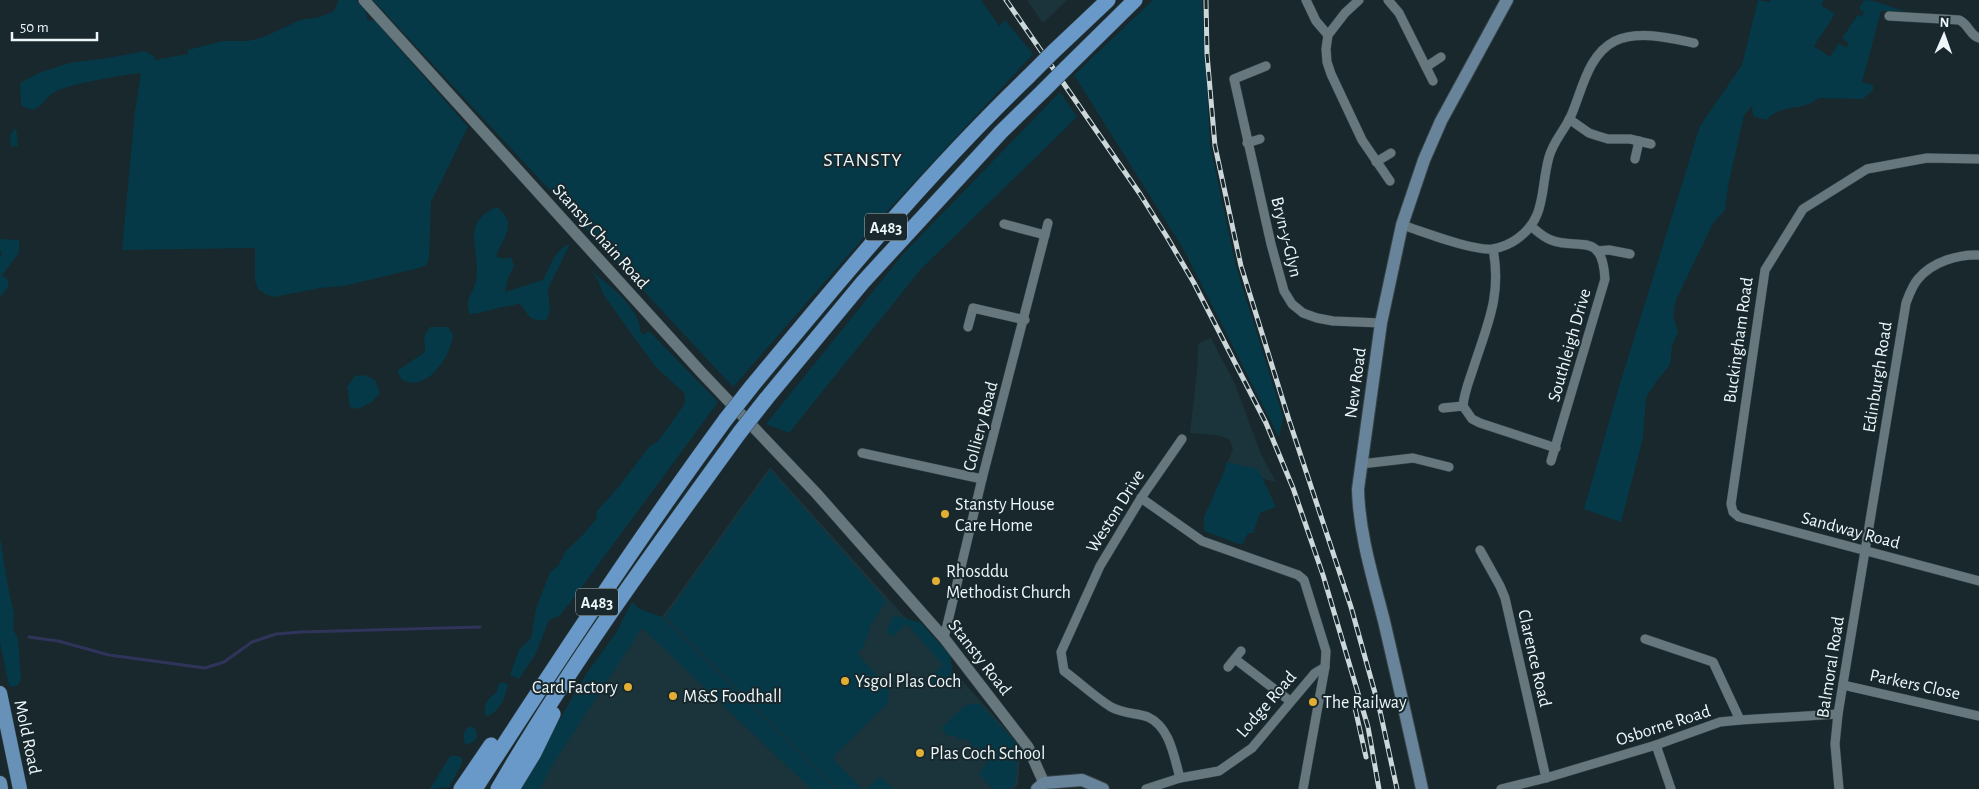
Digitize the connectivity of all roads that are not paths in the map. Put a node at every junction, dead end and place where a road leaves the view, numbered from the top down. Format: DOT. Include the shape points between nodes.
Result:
graph roads {
  1 [pos="364,0"];
  2 [pos="1108,0"];
  3 [pos="1135,0"];
  4 [pos="1306,0"];
  5 [pos="1359,0"];
  6 [pos="1388,0"];
  7 [pos="1507,0"];
  8 [pos="1890,16"];
  9 [pos="1328,35"];
  10 [pos="1979,38"];
  11 [pos="1694,42"];
  12 [pos="1441,57"];
  13 [pos="1266,66"];
  14 [pos="1426,66"];
  15 [pos="1434,81"];
  16 [pos="1569,119"];
  17 [pos="1260,139"];
  18 [pos="1639,141"];
  19 [pos="1247,143"];
  20 [pos="1651,144"];
  21 [pos="1391,153"];
  22 [pos="1635,159"];
  23 [pos="1979,159"];
  24 [pos="1376,162"];
  25 [pos="1390,181"];
  26 [pos="1048,223"];
  27 [pos="1004,224"];
  28 [pos="1402,225"];
  29 [pos="1532,227"];
  30 [pos="1046,235"];
  31 [pos="1493,248"];
  32 [pos="1598,252"];
  33 [pos="1630,254"];
  34 [pos="1979,255"];
  35 [pos="1024,320"];
  36 [pos="1381,323"];
  37 [pos="968,327"];
  38 [pos="1463,406"];
  39 [pos="1444,408"];
  40 [pos="1182,439"];
  41 [pos="1556,448"];
  42 [pos="862,452"];
  43 [pos="1552,461"];
  44 [pos="1361,464"];
  45 [pos="1450,467"];
  46 [pos="982,479"];
  47 [pos="816,493"];
  48 [pos="1732,495"];
  49 [pos="1140,498"];
  50 [pos="1480,550"];
  51 [pos="1865,550"];
  52 [pos="1979,581"];
  53 [pos="582,624"];
  54 [pos="944,638"];
  55 [pos="1645,639"];
  56 [pos="586,648"];
  57 [pos="1241,651"];
  58 [pos="1235,659"];
  59 [pos="1228,667"];
  60 [pos="1326,667"];
  61 [pos="1843,685"];
  62 [pos="0,693"];
  63 [pos="1290,701"];
  64 [pos="1838,714"];
  65 [pos="1979,716"];
  66 [pos="1740,720"];
  67 [pos="1656,745"];
  68 [pos="1180,778"];
  69 [pos="1546,778"];
  70 [pos="0,783"];
  71 [pos="1041,786"];
  72 [pos="1,789"];
  73 [pos="20,789"];
  74 [pos="461,789"];
  75 [pos="474,789"];
  76 [pos="498,789"];
  77 [pos="512,789"];
  78 [pos="1103,789"];
  79 [pos="1146,789"];
  80 [pos="1303,789"];
  81 [pos="1422,789"];
  82 [pos="1502,789"];
  83 [pos="1671,789"];
  84 [pos="1839,789"];
  1 -- 47 [label="street, Stansty Chain Road" via="701,372"];
  2 -- 53 [label="highway, A483, bridge" via="990,113 856,261 726,419"];
  3 -- 56 [label="highway, A483, bridge" via="1001,132 863,282 740,432"];
  4 -- 9 [label="street" via="1316,21"];
  5 -- 9 [label="street"];
  6 -- 14 [label="street"];
  7 -- 28 [label="main road, New Road" via="1438,129"];
  8 -- 10 [label="street" via="1959,20"];
  9 -- 24 [label="street" via="1326,49 1331,74"];
  11 -- 16 [label="street" via="1645,36 1615,41 1601,53 1590,70"];
  12 -- 14 [label="street"];
  13 -- 19 [label="street, Bryn-y-Glyn" via="1234,79"];
  14 -- 15 [label="street"];
  16 -- 18 [label="street" via="1598,136"];
  16 -- 29 [label="street" via="1554,143 1540,208"];
  17 -- 19 [label="street"];
  18 -- 20 [label="street"];
  18 -- 22 [label="street"];
  19 -- 36 [label="street, Bryn-y-Glyn" via="1279,277 1292,304 1317,318"];
  21 -- 24 [label="street"];
  23 -- 48 [label="street, Buckingham Road" via="1927,158 1867,169 1803,209 1765,270"];
  24 -- 25 [label="street"];
  26 -- 30 [label="street, Colliery Road"];
  27 -- 30 [label="street"];
  28 -- 31 [label="street" via="1480,249"];
  28 -- 36 [label="main road, New Road"];
  29 -- 31 [label="street" via="1507,246"];
  29 -- 32 [label="street" via="1552,240 1583,243"];
  30 -- 35 [label="street, Colliery Road"];
  31 -- 38 [label="street" via="1497,266 1494,303"];
  32 -- 33 [label="street" via="1609,250"];
  32 -- 41 [label="street, Southleigh Drive" via="1605,279"];
  34 -- 51 [label="street, Edinburgh Road" via="1948,259 1925,271 1906,303"];
  35 -- 37 [label="street" via="973,308"];
  35 -- 46 [label="street, Colliery Road"];
  36 -- 44 [label="main road, New Road"];
  38 -- 39 [label="street"];
  38 -- 41 [label="street" via="1480,424"];
  40 -- 49 [label="street, Weston Drive"];
  41 -- 43 [label="street, Southleigh Drive"];
  42 -- 46 [label="street"];
  44 -- 45 [label="street" via="1414,458"];
  44 -- 81 [label="main road, New Road" via="1358,507"];
  46 -- 54 [label="street, Colliery Road"];
  47 -- 54 [label="street, Stansty Road"];
  48 -- 51 [label="street, Sandway Road" via="1733,512 1738,517"];
  49 -- 60 [label="street" via="1202,541 1298,575 1304,580 1326,650"];
  49 -- 68 [label="street, Weston Drive" via="1100,566 1061,652 1064,671 1110,706 1148,717 1162,727"];
  50 -- 69 [label="street, Clarence Road" via="1504,598"];
  51 -- 52 [label="street, Sandway Road"];
  51 -- 61 [label="street, Balmoral Road"];
  53 -- 74 [label="highway, A483" via="515,710"];
  53 -- 75 [label="highway, A483"];
  54 -- 71 [label="street, Stansty Road" via="1028,747"];
  55 -- 66 [label="street" via="1713,662"];
  56 -- 76 [label="highway, A483"];
  56 -- 77 [label="highway, A483"];
  57 -- 58 [label="street"];
  58 -- 59 [label="street"];
  58 -- 63 [label="street"];
  60 -- 63 [label="street, Lodge Road"];
  60 -- 80 [label="street"];
  61 -- 64 [label="street, Balmoral Road"];
  61 -- 65 [label="street, Parkers Close"];
  62 -- 73 [label="main road, Mold Road"];
  63 -- 68 [label="street, Lodge Road" via="1252,748 1219,771"];
  64 -- 66 [label="street, Osborne Road"];
  64 -- 84 [label="street, Balmoral Road" via="1835,744"];
  66 -- 67 [label="street, Osborne Road" via="1720,722"];
  67 -- 69 [label="street, Osborne Road"];
  67 -- 83 [label="street"];
  68 -- 79 [label="street, Lodge Road"];
  69 -- 82 [label="street, Osborne Road"];
  70 -- 72 [label="main road, Mold Road"];
  71 -- 78 [label="main road, Stansty Road" via="1082,780"];
}
